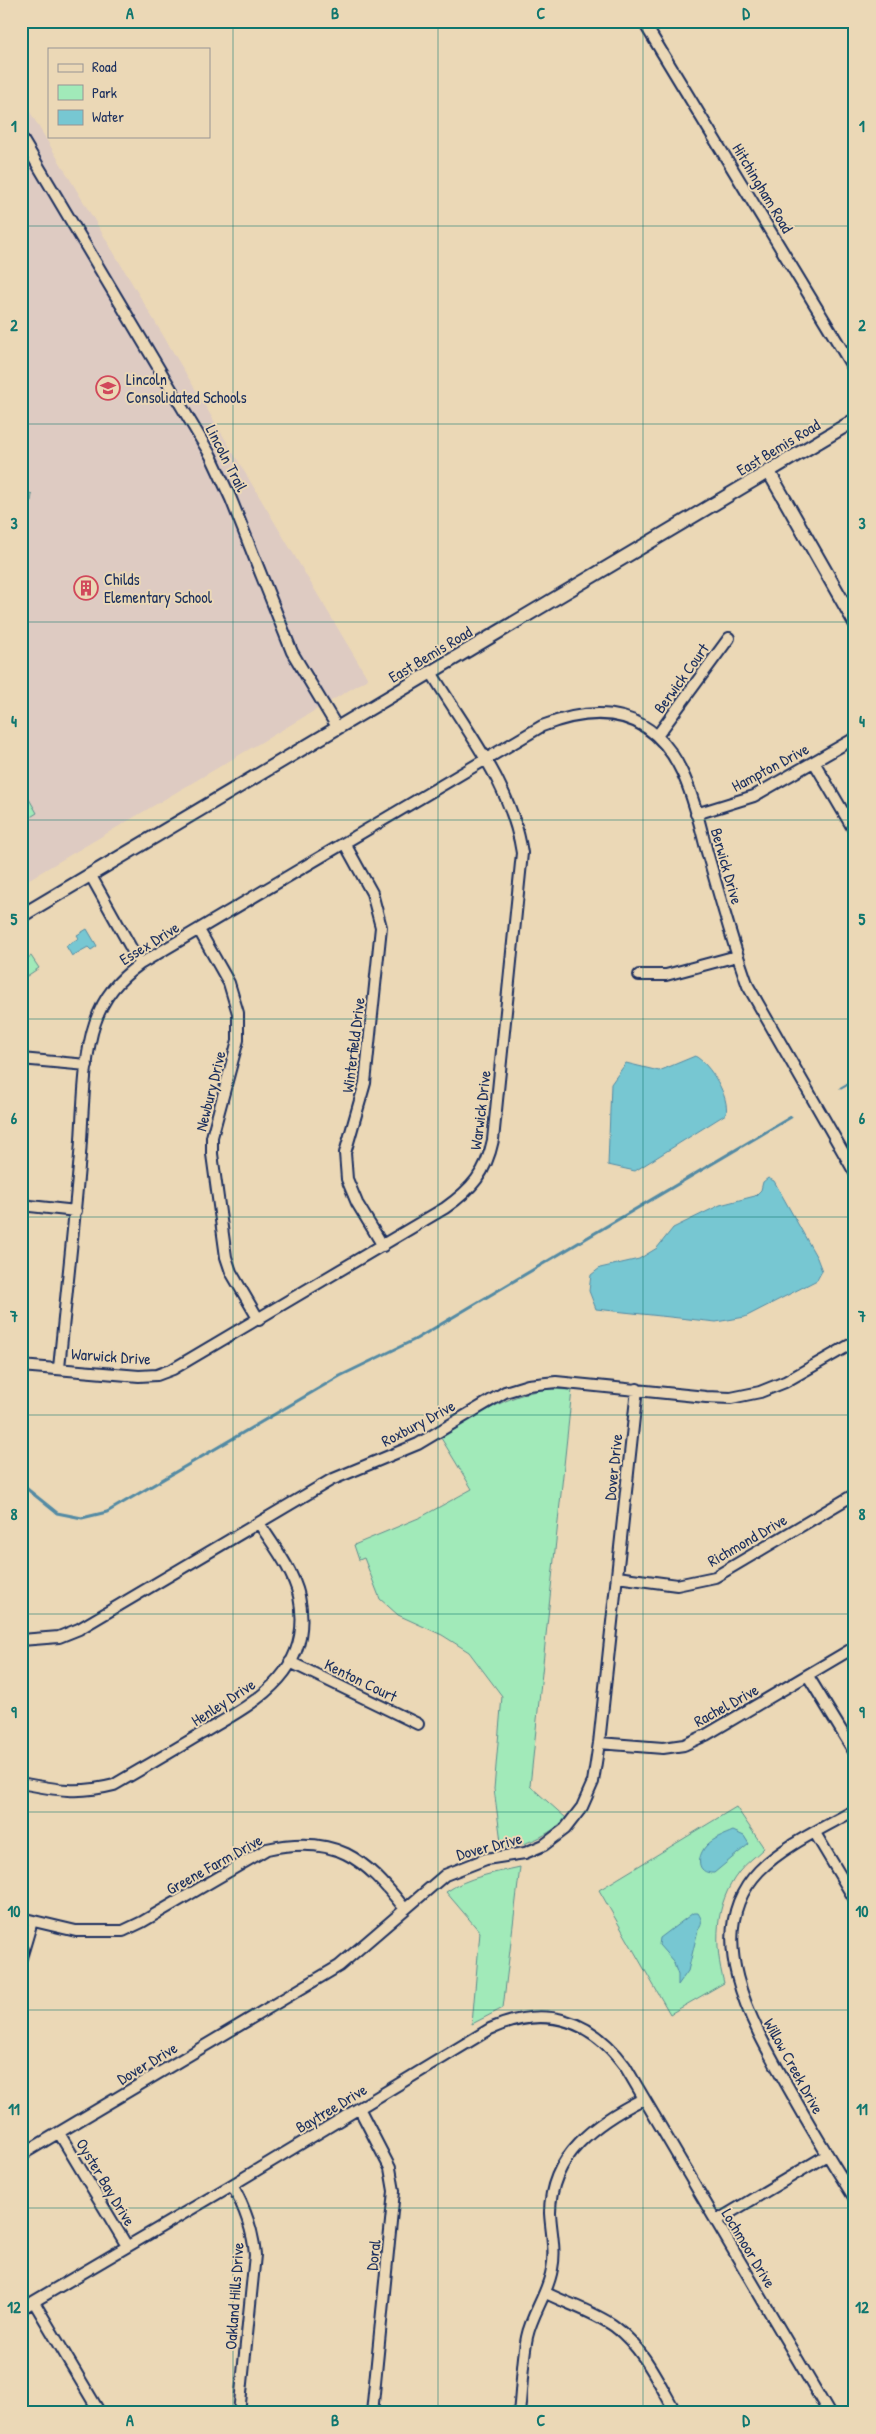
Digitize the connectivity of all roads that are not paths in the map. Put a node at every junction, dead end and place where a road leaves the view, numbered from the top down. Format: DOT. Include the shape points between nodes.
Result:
graph roads {
  1 [pos="643,21"];
  2 [pos="21,136"];
  3 [pos="855,371"];
  4 [pos="855,420"];
  5 [pos="768,472"];
  6 [pos="855,623"];
  7 [pos="729,638"];
  8 [pos="431,672"];
  9 [pos="337,727"];
  10 [pos="657,736"];
  11 [pos="855,738"];
  12 [pos="486,761"];
  13 [pos="814,762"];
  14 [pos="696,814"];
  15 [pos="855,832"];
  16 [pos="345,844"];
  17 [pos="91,876"];
  18 [pos="21,916"];
  19 [pos="199,930"];
  20 [pos="737,956"];
  21 [pos="140,964"];
  22 [pos="639,975"];
  23 [pos="21,1059"];
  24 [pos="87,1065"];
  25 [pos="855,1173"];
  26 [pos="21,1205"];
  27 [pos="76,1211"];
  28 [pos="383,1246"];
  29 [pos="258,1320"];
  30 [pos="855,1342"];
  31 [pos="21,1366"];
  32 [pos="58,1368"];
  33 [pos="637,1389"];
  34 [pos="855,1494"];
  35 [pos="259,1523"];
  36 [pos="617,1577"];
  37 [pos="21,1640"];
  38 [pos="855,1647"];
  39 [pos="290,1662"];
  40 [pos="808,1676"];
  41 [pos="418,1724"];
  42 [pos="599,1743"];
  43 [pos="855,1753"];
  44 [pos="21,1783"];
  45 [pos="855,1810"];
  46 [pos="814,1833"];
  47 [pos="855,1900"];
  48 [pos="405,1909"];
  49 [pos="21,1918"];
  50 [pos="32,1921"];
  51 [pos="21,1958"];
  52 [pos="643,2099"];
  53 [pos="359,2108"];
  54 [pos="59,2133"];
  55 [pos="21,2155"];
  56 [pos="827,2155"];
  57 [pos="232,2185"];
  58 [pos="855,2199"];
  59 [pos="716,2221"];
  60 [pos="127,2246"];
  61 [pos="546,2293"];
  62 [pos="34,2302"];
  63 [pos="21,2309"];
  64 [pos="100,2413"];
  65 [pos="239,2413"];
  66 [pos="372,2413"];
  67 [pos="519,2413"];
  68 [pos="676,2413"];
  69 [pos="829,2413"];
  1 -- 3 [label="street, Hitchingham Road"];
  2 -- 9 [label="street, Lincoln Trail" via="211,456 292,652"];
  4 -- 5 [label="street, East Bemis Road"];
  5 -- 6 [label="street"];
  5 -- 8 [label="street, East Bemis Road"];
  7 -- 10 [label="street, Berwick Court"];
  8 -- 9 [label="street, East Bemis Road"];
  8 -- 12 [label="street, Warwick Drive"];
  9 -- 17 [label="street, East Bemis Road"];
  10 -- 12 [label="street, Berwick Drive" via="640,723 623,718 577,714 542,726"];
  10 -- 14 [label="street, Berwick Drive" via="683,773"];
  11 -- 13 [label="street, Hampton Drive"];
  12 -- 16 [label="street, Essex Drive"];
  12 -- 28 [label="street, Warwick Drive" via="512,811 522,853 491,1149 478,1178 464,1194"];
  13 -- 14 [label="street, Hampton Drive" via="754,796"];
  13 -- 15 [label="street"];
  14 -- 20 [label="street, Berwick Drive"];
  16 -- 19 [label="street, Essex Drive"];
  16 -- 28 [label="street, Winterfield Drive" via="372,893 381,928 365,1083 345,1153 348,1179 357,1203"];
  17 -- 18 [label="street, East Bemis Road"];
  17 -- 21 [label="street"];
  19 -- 21 [label="street, Essex Drive"];
  19 -- 29 [label="street, Newbury Drive" via="229,982 238,1013 238,1040 212,1136 212,1154 226,1257"];
  20 -- 22 [label="street" via="666,975"];
  20 -- 25 [label="street, Berwick Drive" via="748,986"];
  21 -- 24 [label="street, Essex Drive" via="107,994 94,1025"];
  23 -- 24 [label="street"];
  24 -- 27 [label="street, Essex Drive"];
  26 -- 27 [label="street"];
  27 -- 32 [label="street, Essex Drive"];
  28 -- 29 [label="street, Warwick Drive"];
  29 -- 32 [label="street, Warwick Drive" via="192,1360 157,1375"];
  30 -- 33 [label="street, Roxbury Drive" via="785,1382 750,1394 731,1398 706,1397"];
  31 -- 32 [label="street, Warwick Drive"];
  33 -- 35 [label="street, Roxbury Drive" via="556,1382 505,1392 418,1444 332,1480"];
  33 -- 36 [label="street, Dover Drive"];
  34 -- 36 [label="street, Richmond Drive" via="715,1577 677,1585"];
  35 -- 37 [label="street, Roxbury Drive" via="79,1629 59,1637"];
  35 -- 39 [label="street, Henley Drive" via="292,1576 298,1595 299,1634"];
  36 -- 42 [label="street, Dover Drive"];
  38 -- 40 [label="street, Rachel Drive"];
  39 -- 41 [label="street, Kenton Court"];
  39 -- 44 [label="street, Henley Drive" via="277,1683 256,1702 114,1785 90,1791 61,1791"];
  40 -- 42 [label="street, Rachel Drive" via="684,1745 663,1748"];
  40 -- 43 [label="street"];
  42 -- 48 [label="street, Dover Drive" via="593,1782 582,1807 565,1829 544,1845 524,1853 486,1859 445,1875"];
  45 -- 46 [label="street, Willow Creek Drive"];
  46 -- 47 [label="street"];
  46 -- 56 [label="street, Willow Creek Drive" via="759,1871 743,1892 732,1937 742,1996 759,2037"];
  48 -- 50 [label="street, Greene Farm Drive" via="358,1860 313,1843 267,1849 123,1931 76,1931"];
  48 -- 54 [label="street, Dover Drive" via="339,1966"];
  49 -- 50 [label="street, Greene Farm Drive"];
  50 -- 51 [label="street"];
  52 -- 53 [label="street, Baytree Drive" via="617,2055 592,2031 566,2021 538,2017 507,2021 490,2029"];
  52 -- 59 [label="street, Lochmoor Drive"];
  52 -- 61 [label="street" via="588,2133 560,2170 551,2192 554,2258"];
  53 -- 57 [label="street, Baytree Drive"];
  53 -- 66 [label="street, Doral" via="390,2168 394,2191"];
  54 -- 55 [label="street, Dover Drive"];
  54 -- 60 [label="street, Oyster Bay Drive"];
  56 -- 58 [label="street, Willow Creek Drive"];
  56 -- 59 [label="street"];
  57 -- 60 [label="street, Baytree Drive"];
  57 -- 65 [label="street, Oakland Hills Drive" via="248,2218 254,2255"];
  59 -- 69 [label="street, Lochmoor Drive"];
  60 -- 62 [label="street, Baytree Drive"];
  61 -- 67 [label="street" via="527,2337"];
  61 -- 68 [label="street" via="603,2319 625,2335 643,2356"];
  62 -- 63 [label="street, Baytree Drive"];
  62 -- 64 [label="street"];
}
